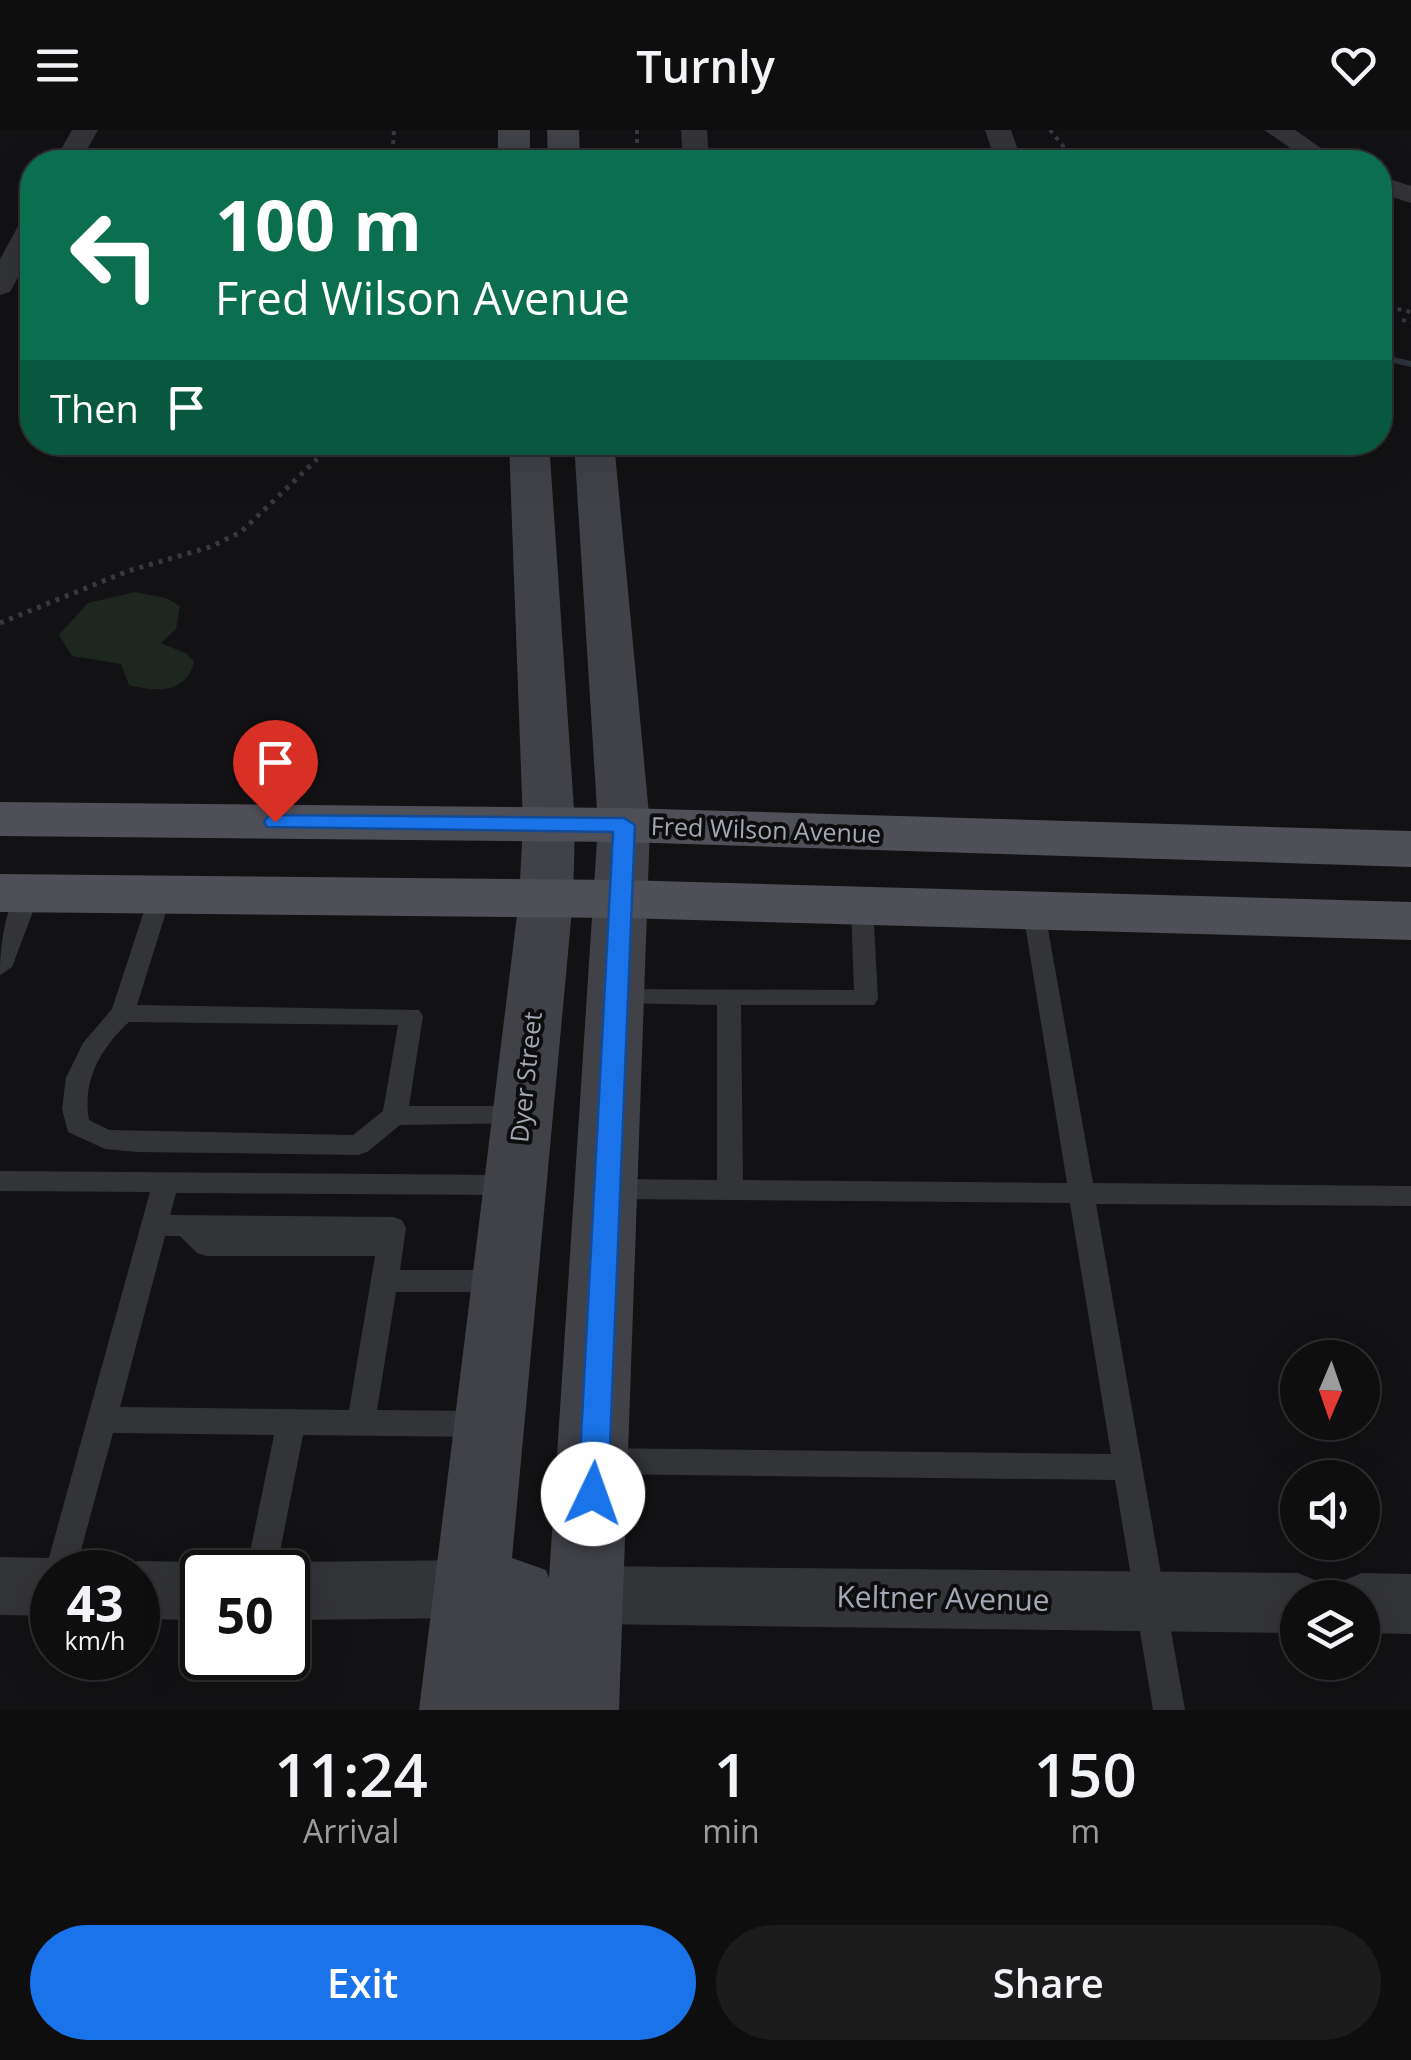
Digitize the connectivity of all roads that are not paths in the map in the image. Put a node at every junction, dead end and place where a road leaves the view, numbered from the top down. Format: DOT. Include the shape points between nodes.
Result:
graph roads {
  1 [pos="1277,130"];
  2 [pos="1309,150"];
  3 [pos="20,246"];
  4 [pos="0,286"];
  5 [pos="530,455"];
  6 [pos="595,455"];
  7 [pos="0,819"];
  8 [pos="550,824"];
  9 [pos="624,825"];
  10 [pos="1411,849"];
  11 [pos="15,893"];
  12 [pos="160,893"];
  13 [pos="546,899"];
  14 [pos="623,900"];
  15 [pos="862,907"];
  16 [pos="1034,912"];
  17 [pos="1411,920"];
  18 [pos="0,968"];
  19 [pos="618,995"];
  20 [pos="729,997"];
  21 [pos="124,1013"];
  22 [pos="395,1115"];
  23 [pos="522,1116"];
  24 [pos="0,1180"];
  25 [pos="166,1182"];
  26 [pos="514,1185"];
  27 [pos="608,1189"];
  28 [pos="730,1190"];
  29 [pos="1083,1194"];
  30 [pos="1411,1196"];
  31 [pos="154,1225"];
  32 [pos="384,1281"];
  33 [pos="504,1281"];
  34 [pos="102,1420"];
  35 [pos="291,1422"];
  36 [pos="361,1423"];
  37 [pos="488,1424"];
  38 [pos="594,1461"];
  39 [pos="1128,1467"];
  40 [pos="66,1550"];
  41 [pos="265,1550"];
  42 [pos="0,1586"];
  43 [pos="30,1587"];
  44 [pos="470,1590"];
  45 [pos="310,1591"];
  46 [pos="589,1594"];
  47 [pos="1150,1601"];
  48 [pos="1280,1603"];
  49 [pos="1380,1603"];
  50 [pos="1411,1604"];
  51 [pos="458,1710"];
  52 [pos="526,1710"];
  53 [pos="580,1710"];
  54 [pos="1168,1710"];
  1 -- 2 [label="street"];
  3 -- 4 [label="street"];
  5 -- 8 [label="main road, Dyer Street"];
  6 -- 9 [label="main road"];
  7 -- 8 [label="main road, Fred Wilson Avenue"];
  8 -- 9 [label="main road, Fred Wilson Avenue"];
  8 -- 13 [label="main road, Dyer Street"];
  9 -- 10 [label="main road, Fred Wilson Avenue"];
  9 -- 14 [label="main road"];
  11 -- 12 [label="main road"];
  11 -- 18 [label="lane"];
  12 -- 13 [label="main road"];
  12 -- 21 [label="lane"];
  13 -- 14 [label="main road"];
  13 -- 23 [label="main road, Dyer Street"];
  14 -- 15 [label="main road"];
  14 -- 19 [label="main road"];
  15 -- 16 [label="main road"];
  15 -- 20 [label="lane" via="866,999"];
  16 -- 17 [label="main road"];
  16 -- 29 [label="lane"];
  19 -- 20 [label="lane"];
  19 -- 27 [label="main road"];
  20 -- 28 [label="lane"];
  21 -- 22 [label="lane" via="410,1016"];
  21 -- 22 [label="lane" via="93,1045 74,1091 77,1125 90,1134 136,1142 358,1145"];
  22 -- 23 [label="lane"];
  23 -- 26 [label="main road, Dyer Street"];
  24 -- 25 [label="lane"];
  25 -- 26 [label="lane"];
  25 -- 31 [label="lane"];
  26 -- 33 [label="main road, Dyer Street"];
  27 -- 28 [label="lane"];
  27 -- 38 [label="main road"];
  28 -- 29 [label="lane"];
  29 -- 30 [label="lane"];
  29 -- 39 [label="lane"];
  31 -- 32 [label="lane" via="187,1226 206,1245 389,1245"];
  31 -- 34 [label="lane"];
  32 -- 33 [label="lane"];
  32 -- 36 [label="lane"];
  33 -- 37 [label="main road, Dyer Street"];
  34 -- 35 [label="lane"];
  34 -- 40 [label="lane"];
  35 -- 36 [label="lane"];
  35 -- 41 [label="lane"];
  36 -- 37 [label="lane"];
  37 -- 44 [label="main road, Dyer Street"];
  38 -- 39 [label="lane"];
  38 -- 46 [label="main road"];
  39 -- 47 [label="lane"];
  42 -- 43 [label="street"];
  44 -- 45 [label="street"];
  44 -- 51 [label="main road, Dyer Street"];
  44 -- 52 [label="main road" via="519,1596 532,1628"];
  46 -- 47 [label="street, Keltner Avenue"];
  46 -- 53 [label="main road"];
  47 -- 48 [label="street, Keltner Avenue"];
  47 -- 54 [label="lane"];
  49 -- 50 [label="street"];
}
